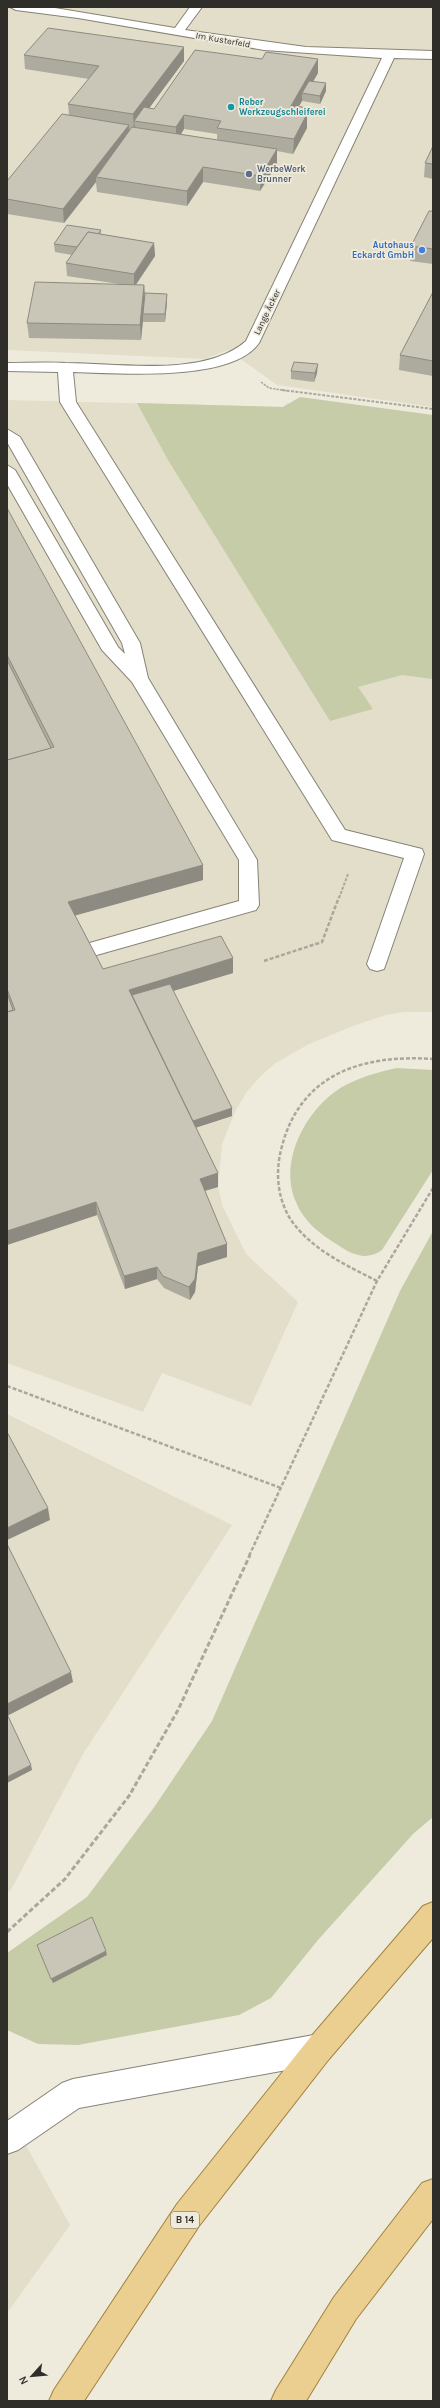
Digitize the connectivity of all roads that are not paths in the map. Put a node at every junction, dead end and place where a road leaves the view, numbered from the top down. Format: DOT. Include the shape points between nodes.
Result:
graph roads {
  1 [pos="16,7"];
  2 [pos="196,7"];
  3 [pos="178,32"];
  4 [pos="390,54"];
  5 [pos="433,55"];
  6 [pos="7,367"];
  7 [pos="65,367"];
  8 [pos="7,434"];
  9 [pos="7,470"];
  10 [pos="139,678"];
  11 [pos="377,964"];
  12 [pos="7,967"];
  13 [pos="433,1916"];
  14 [pos="319,2050"];
  15 [pos="7,2139"];
  16 [pos="433,2194"];
  17 [pos="64,2401"];
  18 [pos="287,2401"];
  1 -- 3 [label="street, Im Kusterfeld" via="71,13"];
  2 -- 3 [label="street"];
  3 -- 4 [label="street, Im Kusterfeld" via="264,46"];
  4 -- 5 [label="street, Im Kusterfeld"];
  4 -- 7 [label="street, Lange Äcker" via="252,342 243,351 206,365 178,369"];
  6 -- 7 [label="street, Lange Äcker"];
  7 -- 11 [label="street" via="68,402 339,835 415,854"];
  8 -- 10 [label="street" via="12,437 131,643"];
  9 -- 10 [label="street" via="111,650"];
  10 -- 12 [label="street" via="248,860 250,905 86,951"];
  13 -- 14 [label="main road, B 14"];
  14 -- 15 [label="street" via="73,2094"];
  14 -- 17 [label="main road, B 14" via="188,2215"];
  16 -- 18 [label="main road" via="345,2308"];
}
